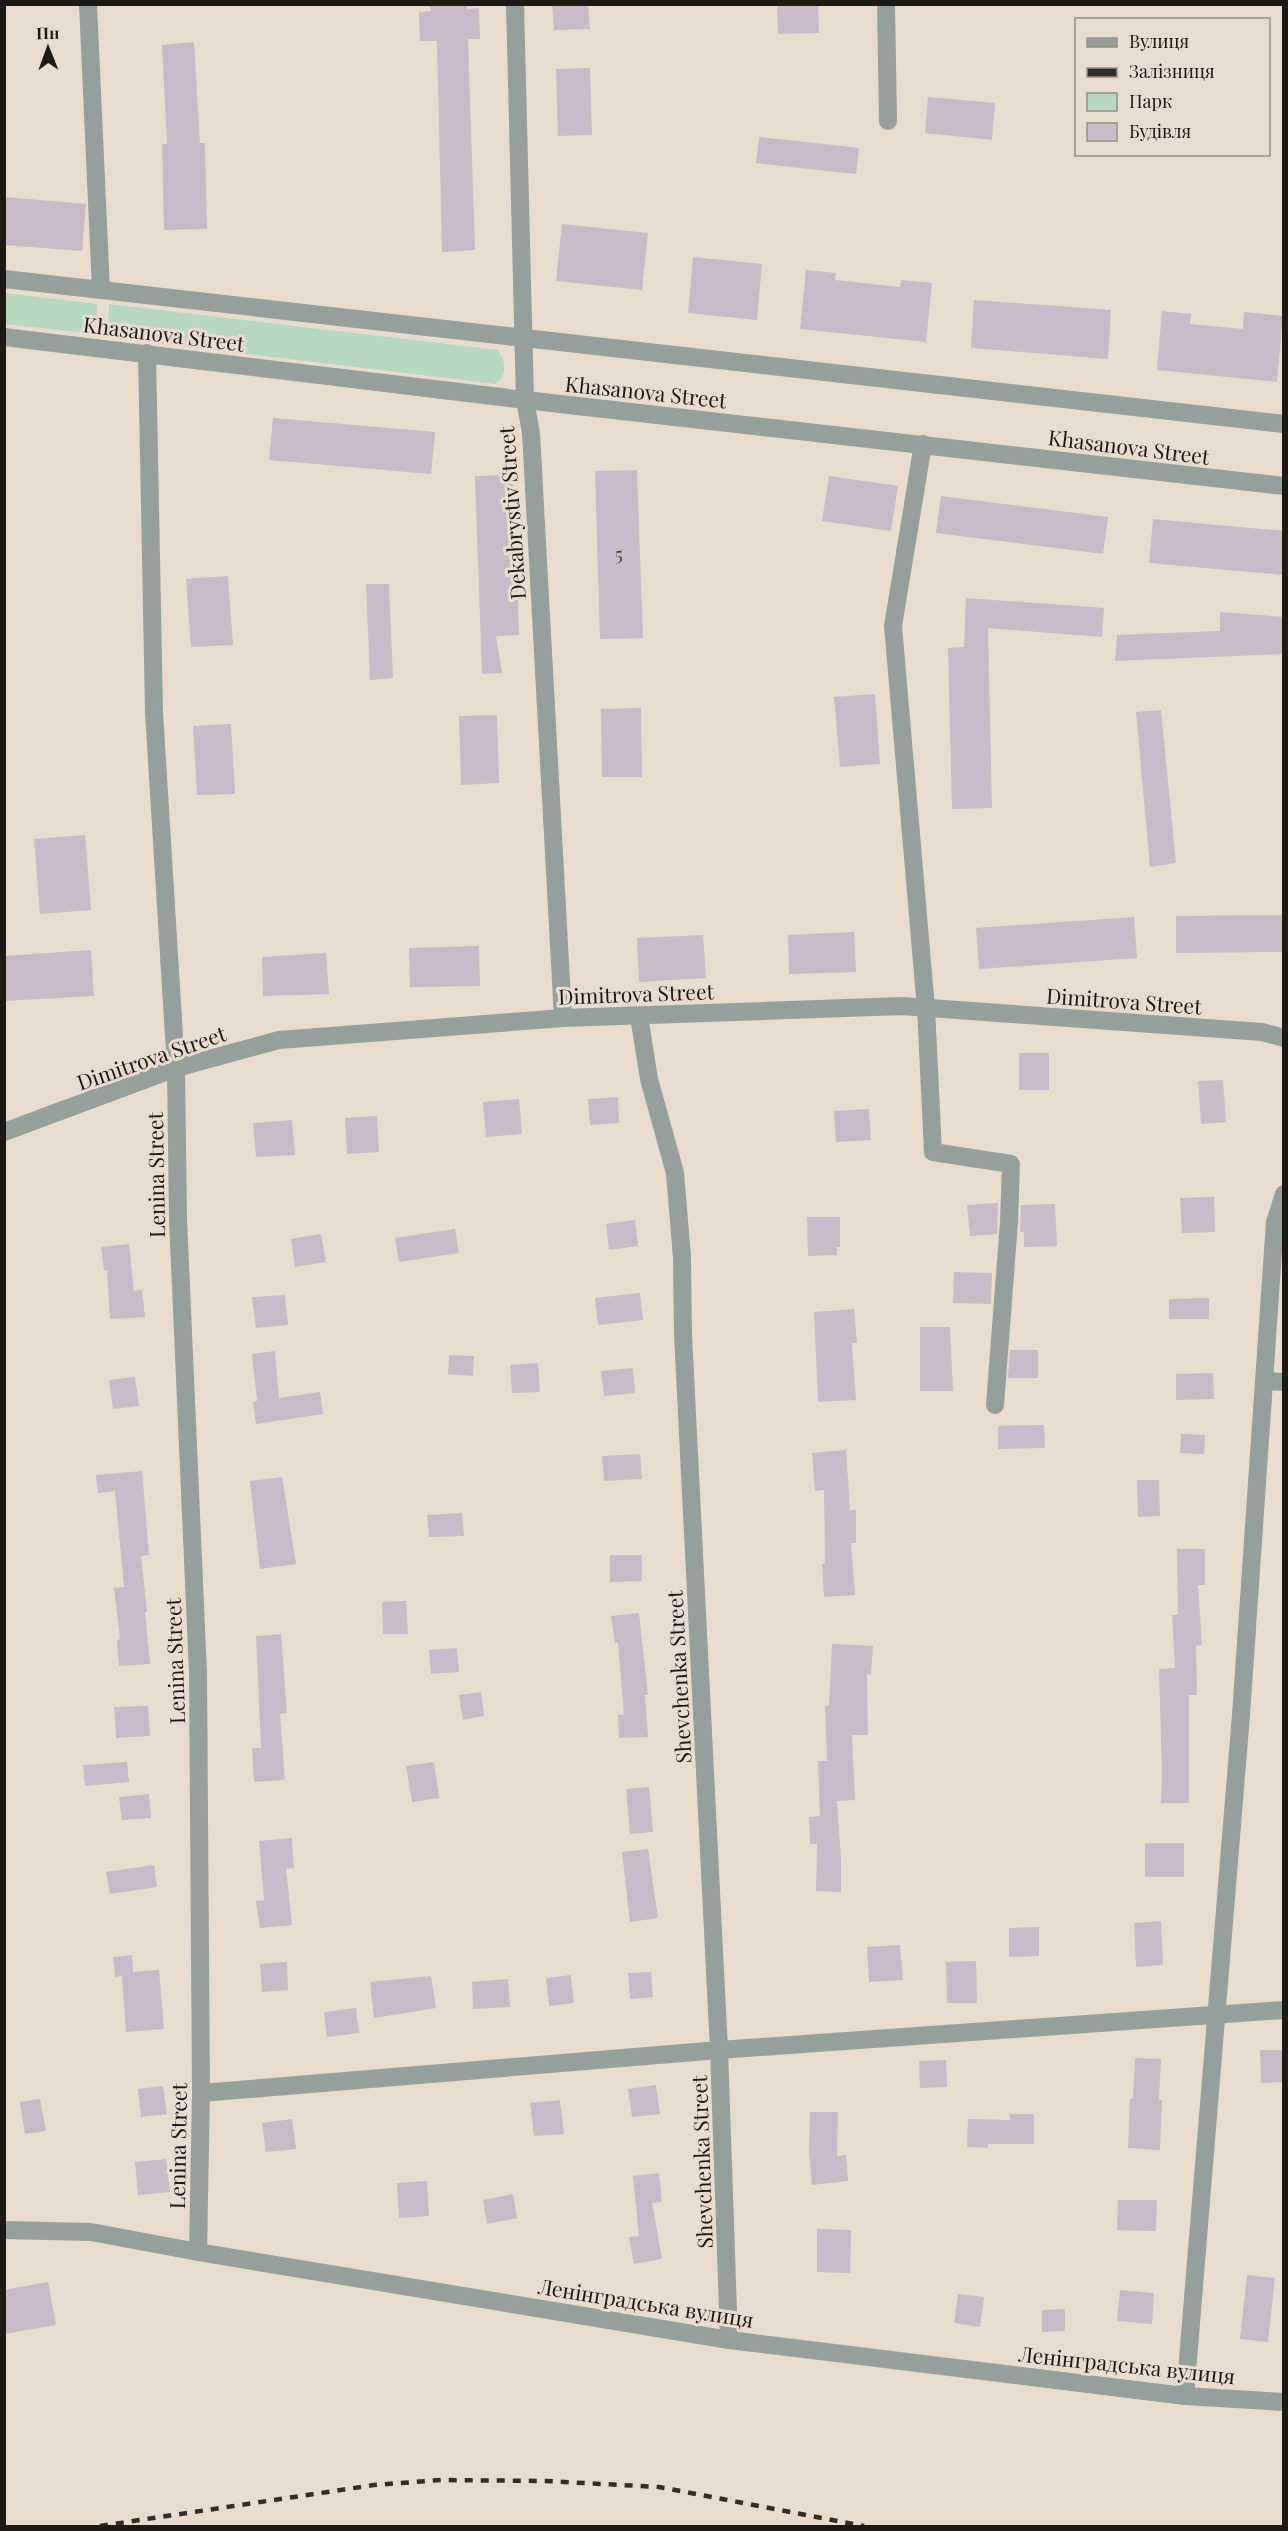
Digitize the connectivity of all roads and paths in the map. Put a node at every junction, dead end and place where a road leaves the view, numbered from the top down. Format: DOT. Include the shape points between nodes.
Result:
graph roads {
  1 [pos="88,4"];
  2 [pos="515,4"];
  3 [pos="886,4"];
  4 [pos="888,121"];
  5 [pos="4,279"];
  6 [pos="101,290"];
  7 [pos="4,337"];
  8 [pos="524,338"];
  9 [pos="147,353"];
  10 [pos="525,400"];
  11 [pos="1284,424"];
  12 [pos="923,444"];
  13 [pos="1284,486"];
  14 [pos="926,1008"];
  15 [pos="639,1016"];
  16 [pos="563,1018"];
  17 [pos="1284,1038"];
  18 [pos="176,1068"];
  19 [pos="4,1132"];
  20 [pos="1284,1194"];
  21 [pos="1264,1381"];
  22 [pos="1284,1382"];
  23 [pos="994,1405"];
  24 [pos="1284,2010"];
  25 [pos="1219,2013"];
  26 [pos="720,2050"];
  27 [pos="201,2093"];
  28 [pos="4,2230"];
  29 [pos="198,2252"];
  30 [pos="729,2340"];
  31 [pos="1185,2396"];
  32 [pos="1284,2402"];
  1 -- 6 [label="street"];
  2 -- 8 [label="street, Dekabrystiv Street"];
  3 -- 4 [label="street"];
  5 -- 6 [label="street, Khasanova Street"];
  6 -- 8 [label="street, Khasanova Street"];
  7 -- 9 [label="street, Khasanova Street"];
  8 -- 10 [label="street, Dekabrystiv Street"];
  8 -- 11 [label="street, Khasanova Street"];
  9 -- 10 [label="street, Khasanova Street"];
  9 -- 18 [label="street, Lenina Street" via="154,711"];
  10 -- 12 [label="street, Khasanova Street"];
  10 -- 16 [label="street, Dekabrystiv Street" via="531,443"];
  12 -- 13 [label="street, Khasanova Street"];
  12 -- 14 [label="street" via="893,626"];
  14 -- 15 [label="street, Dimitrova Street"];
  14 -- 17 [label="street, Dimitrova Street" via="1262,1032"];
  14 -- 23 [label="street" via="933,1152 1011,1164"];
  15 -- 16 [label="street, Dimitrova Street"];
  15 -- 26 [label="street, Shevchenka Street" via="649,1079 675,1173 681,1247"];
  16 -- 18 [label="street, Dimitrova Street" via="279,1040"];
  18 -- 19 [label="street, Dimitrova Street"];
  18 -- 27 [label="street, Lenina Street" via="178,1219 198,1672"];
  20 -- 21 [label="street" via="1275,1222"];
  21 -- 22 [label="street"];
  21 -- 25 [label="street"];
  24 -- 25 [label="street"];
  25 -- 26 [label="street"];
  25 -- 31 [label="street"];
  26 -- 27 [label="street"];
  26 -- 30 [label="street, Shevchenka Street"];
  27 -- 29 [label="street, Lenina Street"];
  28 -- 29 [label="street, Ленінградська вулиця" via="90,2232"];
  29 -- 30 [label="street, Ленінградська вулиця"];
  30 -- 31 [label="street, Ленінградська вулиця"];
  31 -- 32 [label="street, Ленінградська вулиця"];
}
